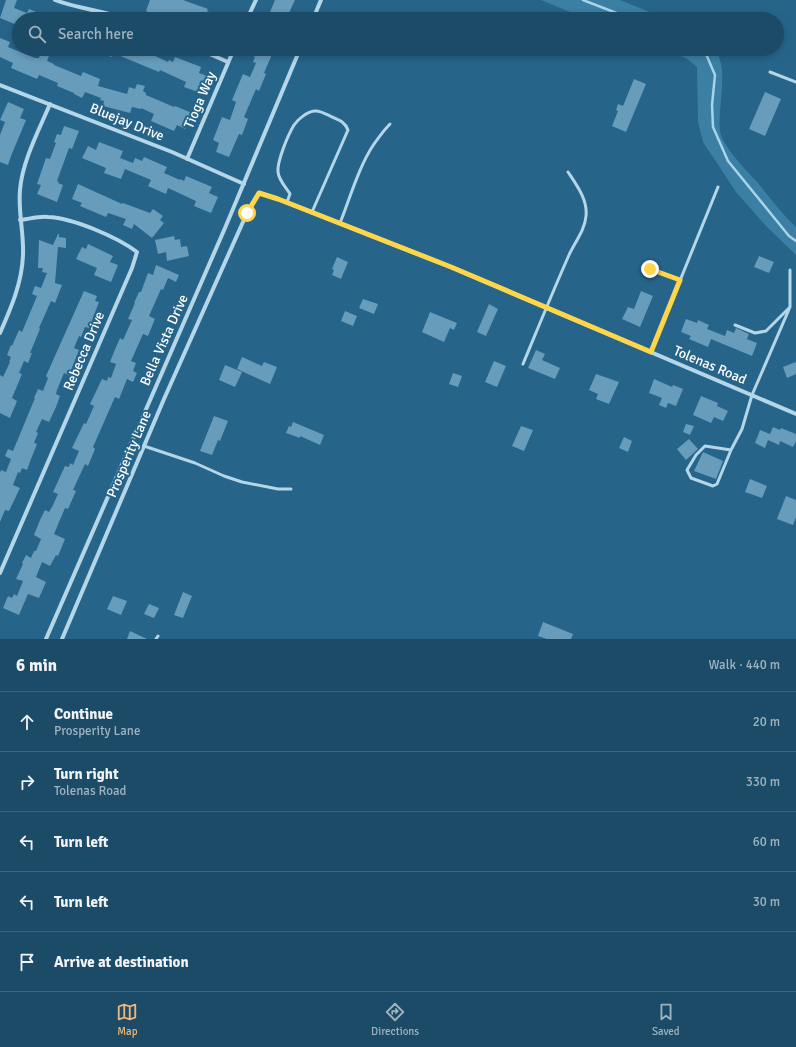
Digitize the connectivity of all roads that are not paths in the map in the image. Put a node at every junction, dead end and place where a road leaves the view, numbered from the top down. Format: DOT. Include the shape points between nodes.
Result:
graph roads {
  1 [pos="55,0"];
  2 [pos="256,0"];
  3 [pos="321,0"];
  4 [pos="103,12"];
  5 [pos="250,12"];
  6 [pos="316,12"];
  7 [pos="214,56"];
  8 [pos="231,56"];
  9 [pos="297,56"];
  10 [pos="228,62"];
  11 [pos="770,72"];
  12 [pos="796,82"];
  13 [pos="0,85"];
  14 [pos="50,104"];
  15 [pos="390,124"];
  16 [pos="187,159"];
  17 [pos="568,172"];
  18 [pos="244,184"];
  19 [pos="718,187"];
  20 [pos="259,193"];
  21 [pos="286,202"];
  22 [pos="312,212"];
  23 [pos="20,220"];
  24 [pos="340,223"];
  25 [pos="650,269"];
  26 [pos="790,270"];
  27 [pos="680,280"];
  28 [pos="790,306"];
  29 [pos="546,307"];
  30 [pos="735,325"];
  31 [pos="0,333"];
  32 [pos="651,352"];
  33 [pos="523,364"];
  34 [pos="752,395"];
  35 [pos="796,414"];
  36 [pos="144,446"];
  37 [pos="731,450"];
  38 [pos="292,489"];
  39 [pos="0,573"];
  40 [pos="46,639"];
  41 [pos="62,639"];
  1 -- 4 [label="street"];
  2 -- 5 [label="street"];
  3 -- 6 [label="street"];
  7 -- 10 [label="street"];
  8 -- 10 [label="street, Tioga Way"];
  9 -- 18 [label="street, Bella Vista Drive"];
  10 -- 16 [label="street, Tioga Way"];
  11 -- 12 [label="lane"];
  13 -- 14 [label="street, Bluejay Drive"];
  14 -- 16 [label="street, Bluejay Drive"];
  14 -- 23 [label="street" via="22,176"];
  15 -- 24 [label="lane" via="374,143"];
  16 -- 18 [label="street, Bluejay Drive"];
  17 -- 29 [label="lane" via="579,187 587,215"];
  18 -- 40 [label="street, Bella Vista Drive"];
  19 -- 27 [label="lane"];
  20 -- 21 [label="street, Tolenas Road"];
  20 -- 36 [label="street, Prosperity Lane" via="247,213"];
  21 -- 22 [label="street, Tolenas Road"];
  21 -- 22 [label="lane" via="290,194 278,174 279,160 294,125 307,113 322,112 342,121 348,130"];
  22 -- 24 [label="street, Tolenas Road"];
  23 -- 31 [label="street" via="23,254 21,275"];
  23 -- 39 [label="street, Rebecca Drive" via="46,217 72,221 125,244 137,252"];
  24 -- 29 [label="street, Tolenas Road"];
  25 -- 27 [label="lane"];
  26 -- 28 [label="lane"];
  27 -- 32 [label="lane"];
  28 -- 30 [label="lane" via="766,332 755,333"];
  28 -- 34 [label="lane"];
  29 -- 32 [label="street, Tolenas Road"];
  29 -- 33 [label="lane"];
  32 -- 34 [label="street, Tolenas Road"];
  34 -- 35 [label="street, Tolenas Road"];
  34 -- 37 [label="lane" via="742,429"];
  36 -- 38 [label="lane" via="242,482"];
  36 -- 41 [label="street, Prosperity Lane"];
  37 -- 37 [label="lane" via="718,484 713,486 691,478 687,470 706,446"];
}
